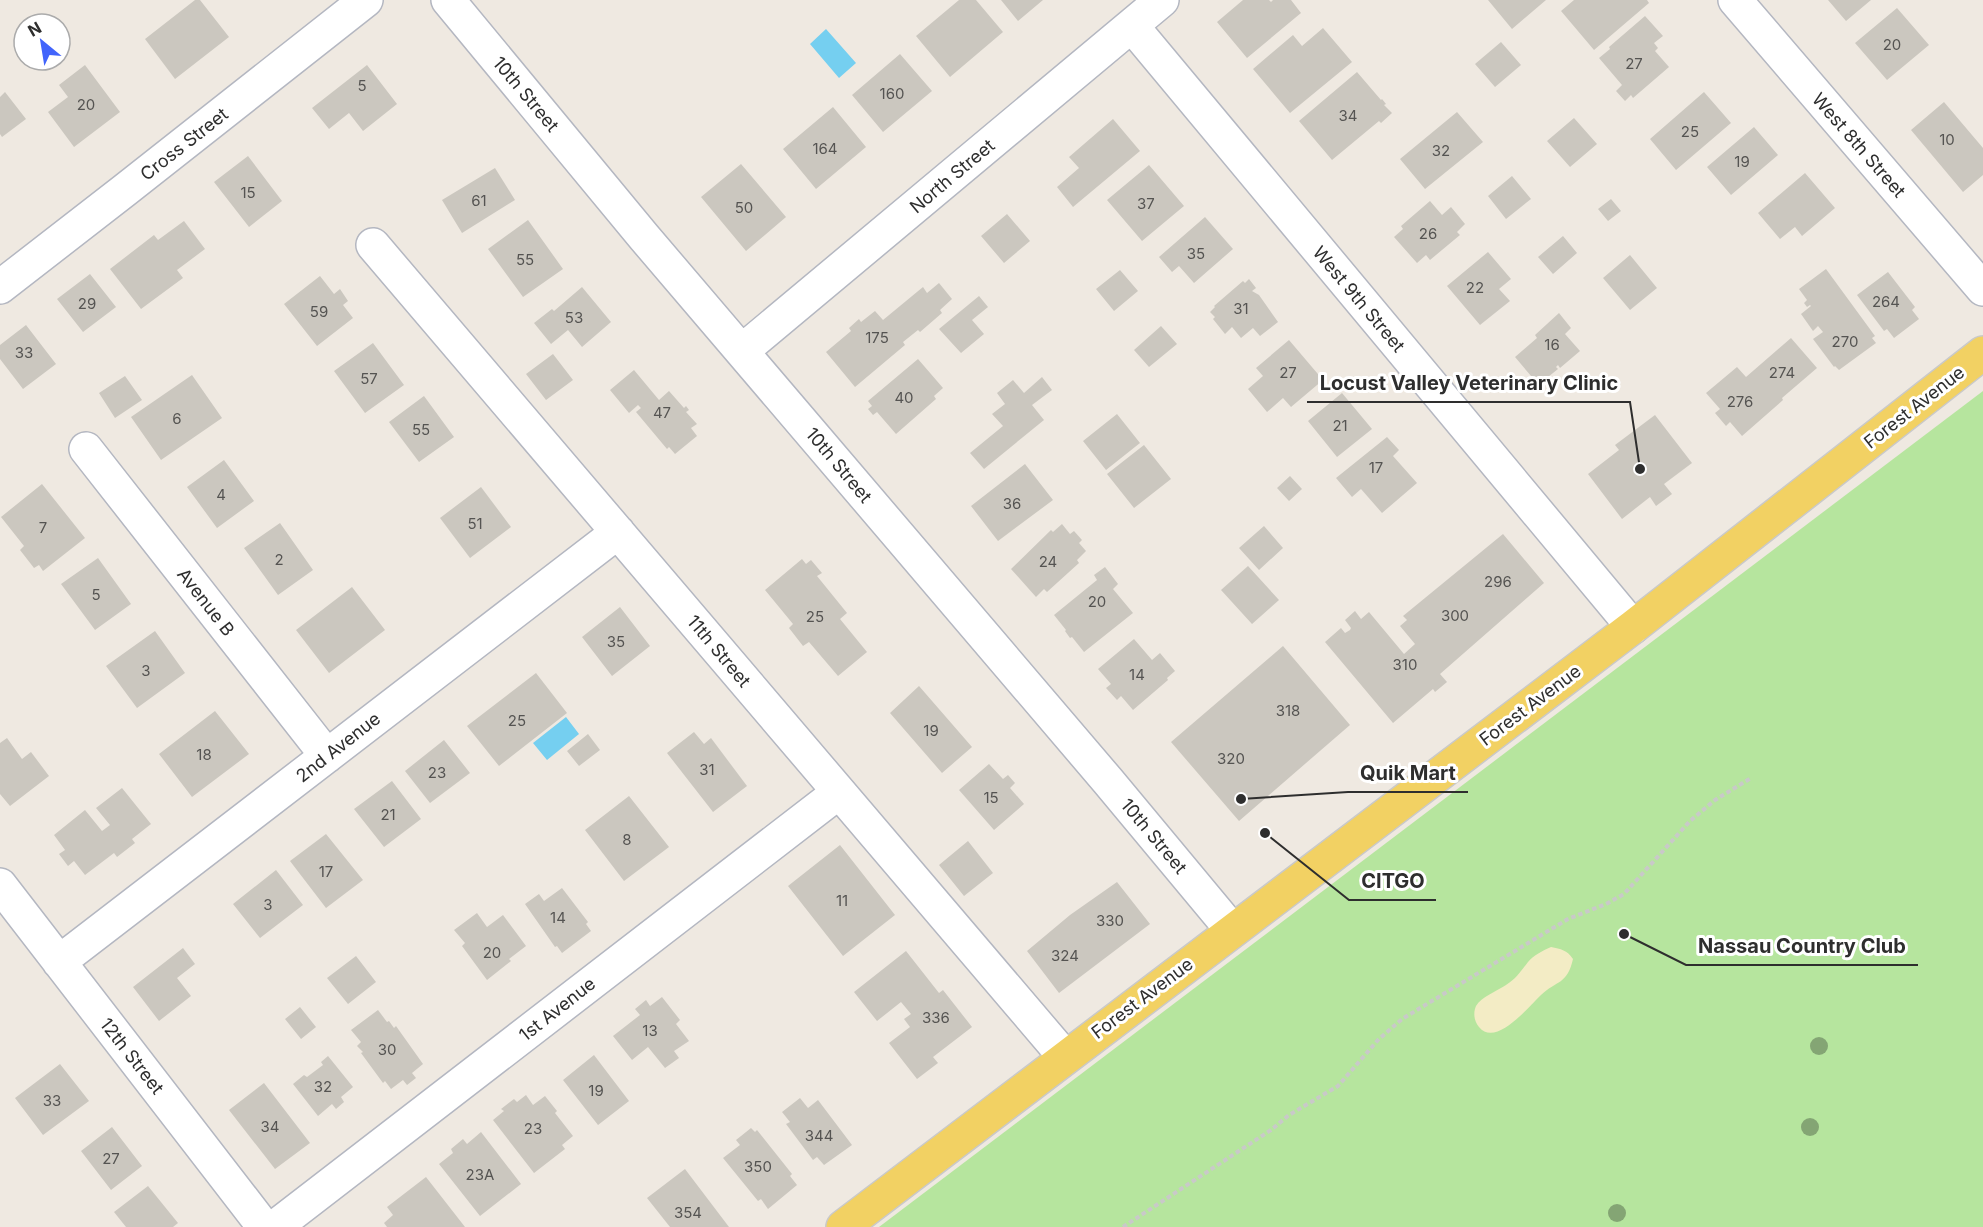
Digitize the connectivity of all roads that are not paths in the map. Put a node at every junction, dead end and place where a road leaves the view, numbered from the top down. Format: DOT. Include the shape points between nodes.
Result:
graph roads {
  1 [pos="366,0"];
  2 [pos="448,0"];
  3 [pos="1162,0"];
  4 [pos="1735,0"];
  5 [pos="1132,26"];
  6 [pos="373,244"];
  7 [pos="0,286"];
  8 [pos="1983,289"];
  9 [pos="742,351"];
  10 [pos="1983,353"];
  11 [pos="86,449"];
  12 [pos="618,532"];
  13 [pos="1633,627"];
  14 [pos="327,756"];
  15 [pos="839,792"];
  16 [pos="0,885"];
  17 [pos="1232,930"];
  18 [pos="59,962"];
  19 [pos="1065,1057"];
  20 [pos="264,1227"];
  21 [pos="275,1227"];
  22 [pos="843,1227"];
  1 -- 7 [label="street, Cross Street"];
  2 -- 9 [label="street, 10th Street"];
  3 -- 5 [label="street, North Street"];
  4 -- 8 [label="street, West 8th Street"];
  5 -- 9 [label="street, North Street"];
  5 -- 13 [label="street, West 9th Street"];
  6 -- 12 [label="street, 11th Street"];
  9 -- 17 [label="street, 10th Street"];
  10 -- 13 [label="main road, Forest Avenue"];
  11 -- 14 [label="street, Avenue B"];
  12 -- 14 [label="street, 2nd Avenue"];
  12 -- 15 [label="street, 11th Street"];
  13 -- 17 [label="main road, Forest Avenue"];
  14 -- 18 [label="street, 2nd Avenue"];
  15 -- 19 [label="street, 11th Street"];
  15 -- 21 [label="street, 1st Avenue"];
  16 -- 18 [label="street, 12th Street"];
  17 -- 19 [label="main road, Forest Avenue"];
  18 -- 20 [label="street, 12th Street"];
  19 -- 22 [label="main road, Forest Avenue"];
}
